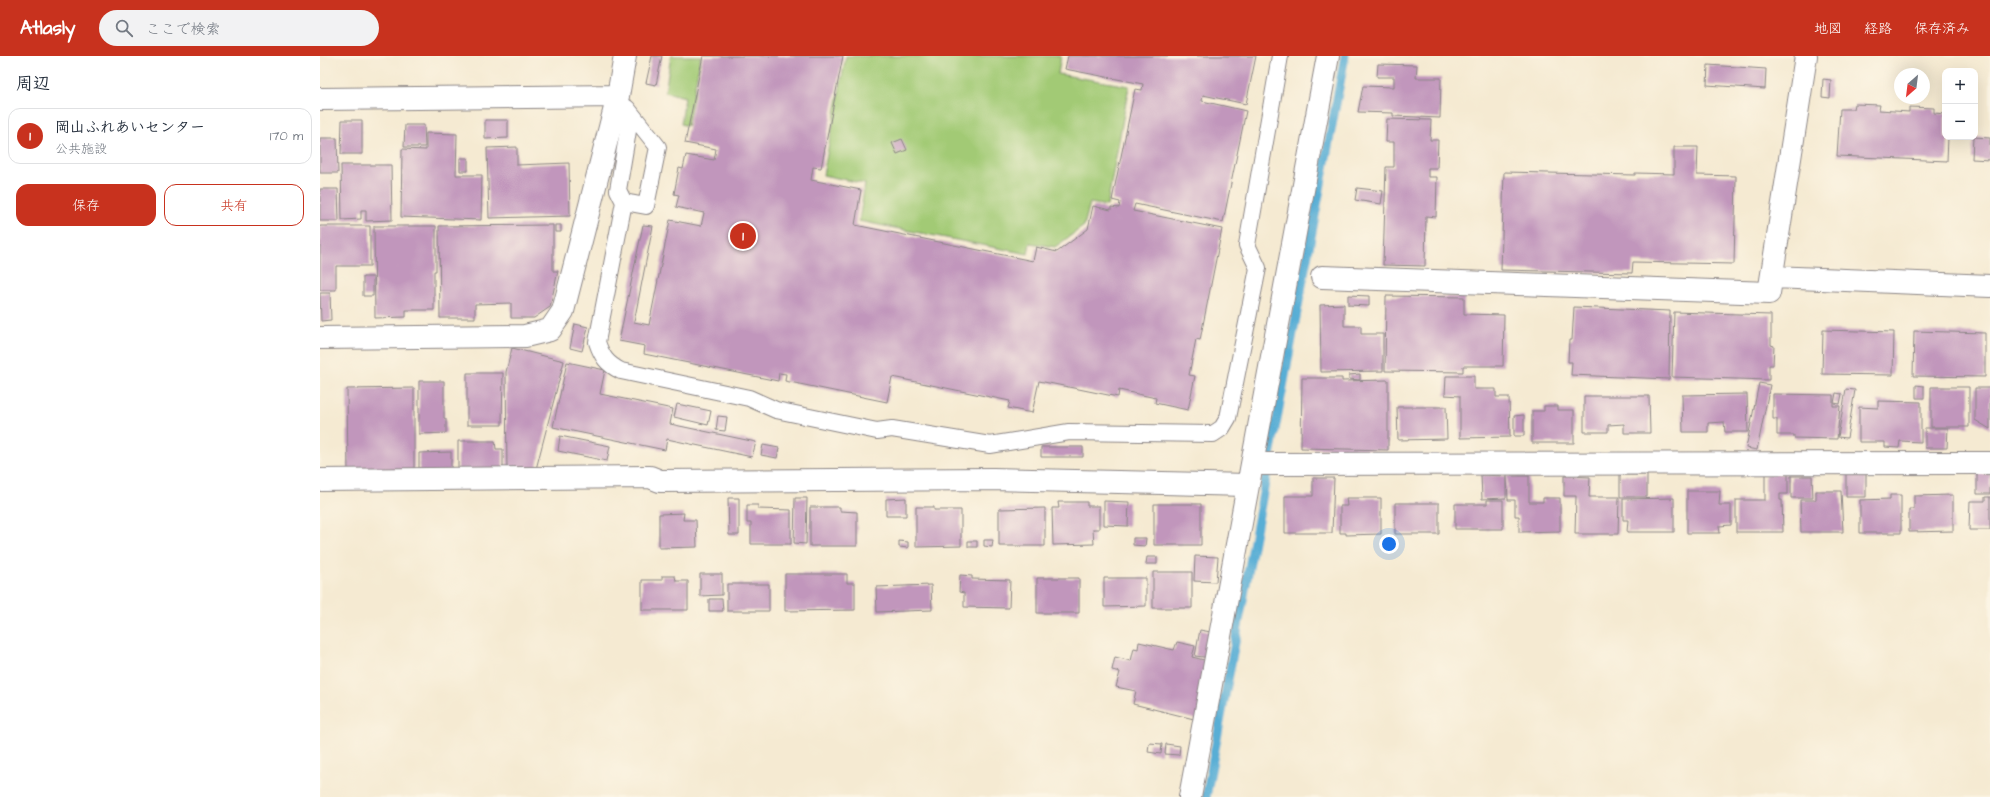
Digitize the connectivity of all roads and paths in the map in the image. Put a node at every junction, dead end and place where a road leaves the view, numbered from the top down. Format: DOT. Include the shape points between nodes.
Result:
graph roads {
  1 [pos="626,56"];
  2 [pos="1280,56"];
  3 [pos="1328,56"];
  4 [pos="1806,56"];
  5 [pos="618,96"];
  6 [pos="320,99"];
  7 [pos="631,113"];
  8 [pos="624,202"];
  9 [pos="1772,276"];
  10 [pos="1322,277"];
  11 [pos="1990,286"];
  12 [pos="320,338"];
  13 [pos="1990,463"];
  14 [pos="1260,470"];
  15 [pos="320,480"];
  16 [pos="1190,797"];
  1 -- 5 [label="street"];
  2 -- 8 [label="lane" via="1246,245 1258,268 1228,418 1222,428 1213,434 1069,432 990,445 892,429 870,429 776,410 749,398 621,371 601,356 597,342"];
  3 -- 14 [label="street"];
  4 -- 9 [label="street"];
  5 -- 6 [label="street"];
  5 -- 7 [label="lane"];
  5 -- 12 [label="street" via="563,311 550,330 525,336"];
  7 -- 8 [label="lane" via="618,190"];
  7 -- 8 [label="lane" via="658,147 646,206"];
  9 -- 10 [label="street" via="1769,292"];
  9 -- 11 [label="street"];
  13 -- 14 [label="street"];
  14 -- 15 [label="street" via="993,479 660,481 650,477"];
  14 -- 16 [label="street"];
}
